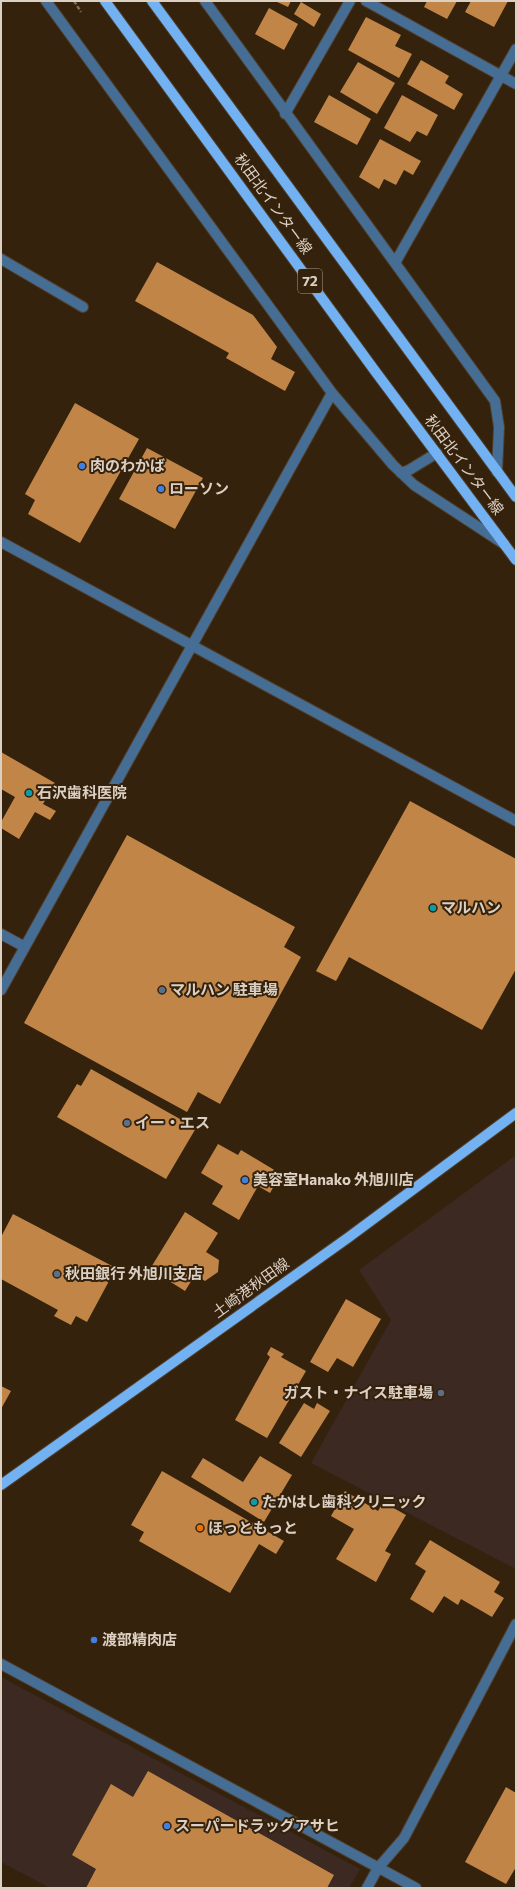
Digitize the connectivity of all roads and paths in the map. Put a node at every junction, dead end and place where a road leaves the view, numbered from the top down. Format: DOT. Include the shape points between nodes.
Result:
graph roads {
  1 [pos="46,1"];
  2 [pos="105,1"];
  3 [pos="152,1"];
  4 [pos="205,1"];
  5 [pos="350,1"];
  6 [pos="366,1"];
  7 [pos="516,48"];
  8 [pos="501,75"];
  9 [pos="516,84"];
  10 [pos="285,114"];
  11 [pos="1,259"];
  12 [pos="395,263"];
  13 [pos="83,306"];
  14 [pos="332,393"];
  15 [pos="437,453"];
  16 [pos="497,472"];
  17 [pos="401,473"];
  18 [pos="516,497"];
  19 [pos="1,542"];
  20 [pos="505,545"];
  21 [pos="516,560"];
  22 [pos="192,645"];
  23 [pos="516,821"];
  24 [pos="1,934"];
  25 [pos="25,947"];
  26 [pos="1,990"];
  27 [pos="516,1113"];
  28 [pos="1,1485"];
  29 [pos="516,1624"];
  30 [pos="1,1664"];
  31 [pos="378,1868"];
  32 [pos="367,1888"];
  33 [pos="416,1888"];
  1 -- 14 [label="street"];
  2 -- 15 [label="main road, 秋田北インター線 / 72"];
  3 -- 16 [label="main road, 秋田北インター線 / 72"];
  4 -- 10 [label="street"];
  5 -- 10 [label="street"];
  6 -- 8 [label="street"];
  7 -- 8 [label="street"];
  8 -- 9 [label="street"];
  8 -- 12 [label="street"];
  10 -- 12 [label="street"];
  11 -- 13 [label="street"];
  12 -- 16 [label="street" via="494,401 499,426"];
  14 -- 17 [label="street"];
  14 -- 22 [label="street"];
  15 -- 17 [label="street"];
  15 -- 20 [label="main road, 秋田北インター線 / 72"];
  16 -- 18 [label="main road, 秋田北インター線 / 72"];
  17 -- 20 [label="street" via="430,496"];
  19 -- 22 [label="street"];
  20 -- 21 [label="main road, 秋田北インター線 / 72"];
  22 -- 23 [label="street"];
  22 -- 25 [label="street"];
  24 -- 25 [label="street"];
  25 -- 26 [label="street"];
  27 -- 28 [label="main road, 土崎港秋田線" via="349,1237"];
  29 -- 31 [label="street" via="404,1838"];
  30 -- 31 [label="street"];
  31 -- 32 [label="street"];
  31 -- 33 [label="street"];
}
